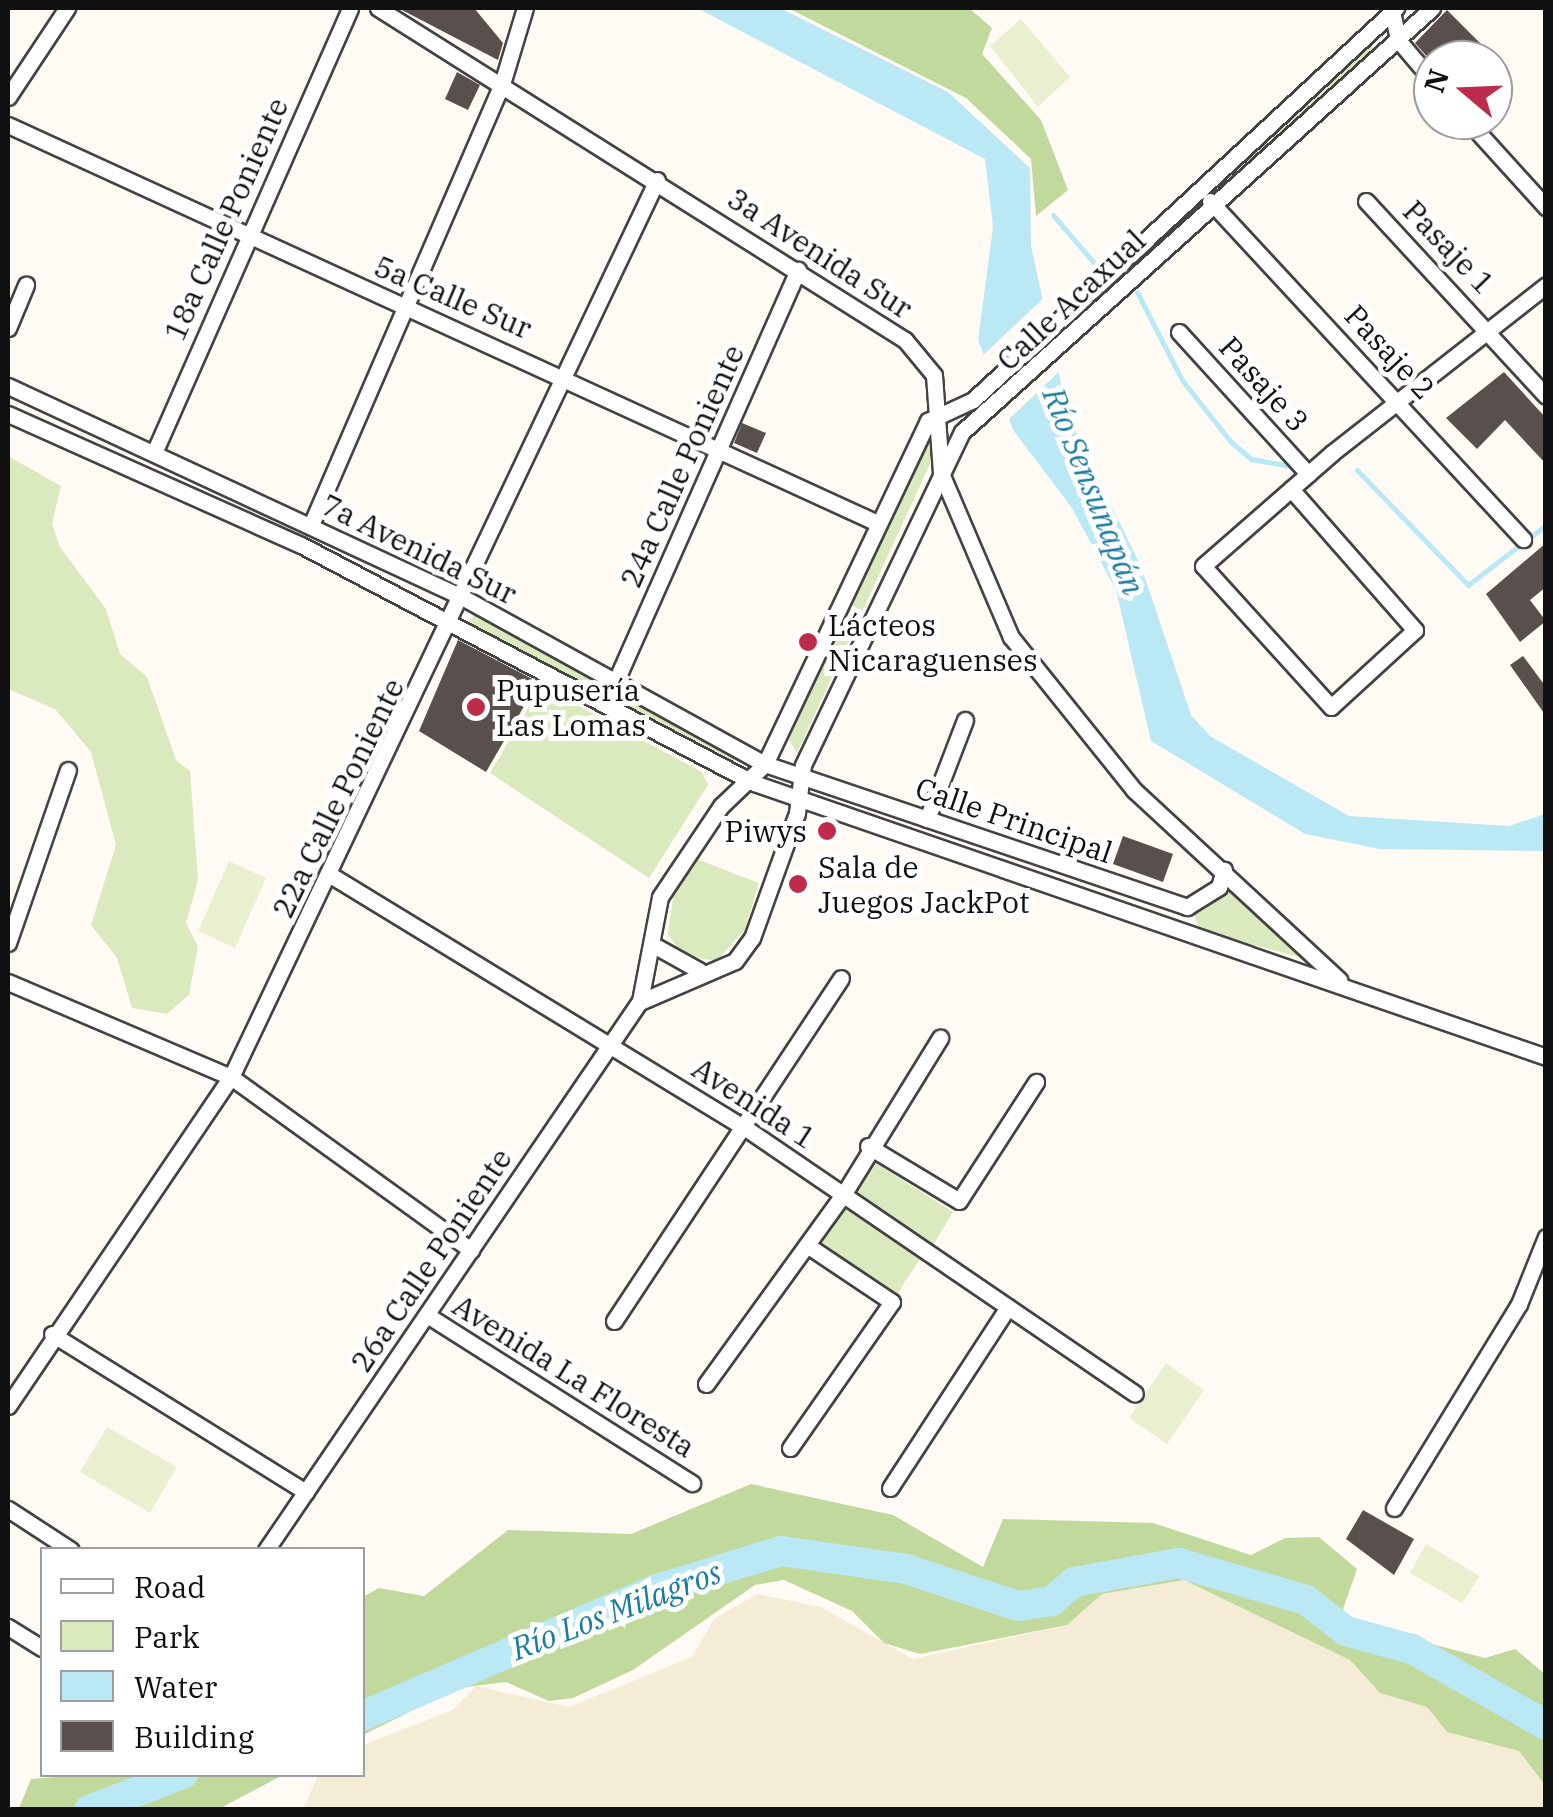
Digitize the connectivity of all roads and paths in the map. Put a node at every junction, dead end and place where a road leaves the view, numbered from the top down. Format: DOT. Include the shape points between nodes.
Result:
graph roads {
  1 [pos="66,8"];
  2 [pos="350,8"];
  3 [pos="378,8"];
  4 [pos="524,8"];
  5 [pos="1432,8"];
  6 [pos="1394,9"];
  7 [pos="1372,30"];
  8 [pos="1398,40"];
  9 [pos="1413,57"];
  10 [pos="502,84"];
  11 [pos="8,97"];
  12 [pos="8,125"];
  13 [pos="1485,140"];
  14 [pos="657,180"];
  15 [pos="1199,191"];
  16 [pos="1366,201"];
  17 [pos="1214,204"];
  18 [pos="1546,207"];
  19 [pos="247,236"];
  20 [pos="798,270"];
  21 [pos="26,285"];
  22 [pos="1546,286"];
  23 [pos="405,308"];
  24 [pos="8,328"];
  25 [pos="1179,332"];
  26 [pos="1492,332"];
  27 [pos="567,375"];
  28 [pos="8,386"];
  29 [pos="1546,396"];
  30 [pos="1400,402"];
  31 [pos="936,413"];
  32 [pos="8,414"];
  33 [pos="722,448"];
  34 [pos="154,453"];
  35 [pos="941,473"];
  36 [pos="1308,474"];
  37 [pos="1291,489"];
  38 [pos="875,522"];
  39 [pos="311,525"];
  40 [pos="1523,539"];
  41 [pos="462,597"];
  42 [pos="452,620"];
  43 [pos="615,683"];
  44 [pos="965,720"];
  45 [pos="765,764"];
  46 [pos="68,770"];
  47 [pos="799,775"];
  48 [pos="754,783"];
  49 [pos="798,796"];
  50 [pos="927,820"];
  51 [pos="1224,870"];
  52 [pos="332,876"];
  53 [pos="1187,907"];
  54 [pos="1192,932"];
  55 [pos="8,943"];
  56 [pos="658,947"];
  57 [pos="709,972"];
  58 [pos="841,978"];
  59 [pos="8,982"];
  60 [pos="1345,986"];
  61 [pos="640,1001"];
  62 [pos="940,1038"];
  63 [pos="610,1044"];
  64 [pos="1546,1058"];
  65 [pos="230,1076"];
  66 [pos="1036,1082"];
  67 [pos="744,1127"];
  68 [pos="868,1146"];
  69 [pos="843,1194"];
  70 [pos="1546,1237"];
  71 [pos="807,1245"];
  72 [pos="471,1250"];
  73 [pos="1008,1307"];
  74 [pos="427,1315"];
  75 [pos="614,1321"];
  76 [pos="52,1334"];
  77 [pos="706,1384"];
  78 [pos="1135,1394"];
  79 [pos="8,1405"];
  80 [pos="790,1448"];
  81 [pos="692,1483"];
  82 [pos="890,1488"];
  83 [pos="306,1492"];
  84 [pos="1394,1508"];
  85 [pos="8,1509"];
  86 [pos="67,1547"];
  87 [pos="268,1547"];
  88 [pos="8,1626"];
  89 [pos="40,1647"];
  1 -- 11 [label="street"];
  2 -- 19 [label="street, 18a Calle Poniente"];
  3 -- 10 [label="street, 3a Avenida Sur"];
  4 -- 10 [label="street"];
  5 -- 8 [label="street, Calle Acaxual"];
  6 -- 7 [label="street, Calle Acaxual"];
  6 -- 8 [label="street"];
  7 -- 8 [label="street"];
  7 -- 15 [label="street, Calle Acaxual"];
  8 -- 9 [label="street"];
  8 -- 17 [label="street, Calle Acaxual"];
  10 -- 14 [label="street, 3a Avenida Sur"];
  10 -- 23 [label="street"];
  12 -- 19 [label="street, 5a Calle Sur"];
  13 -- 18 [label="street"];
  14 -- 20 [label="street, 3a Avenida Sur"];
  14 -- 27 [label="street, 22a Calle Poniente"];
  15 -- 17 [label="street"];
  15 -- 31 [label="street, Calle Acaxual" via="973,400"];
  16 -- 26 [label="street, Pasaje 1"];
  17 -- 30 [label="street, Pasaje 2"];
  17 -- 35 [label="street, Calle Acaxual" via="970,428"];
  19 -- 23 [label="street, 5a Calle Sur"];
  19 -- 34 [label="street, 18a Calle Poniente"];
  20 -- 31 [label="street, 3a Avenida Sur" via="906,340 934,375"];
  20 -- 33 [label="street, 24a Calle Poniente"];
  21 -- 24 [label="street"];
  22 -- 26 [label="street"];
  23 -- 27 [label="street, 5a Calle Sur"];
  23 -- 39 [label="street"];
  25 -- 36 [label="street, Pasaje 3"];
  26 -- 29 [label="street, Pasaje 1"];
  26 -- 30 [label="street"];
  27 -- 33 [label="street, 5a Calle Sur"];
  27 -- 41 [label="street, 22a Calle Poniente"];
  28 -- 34 [label="street, 7a Avenida Sur"];
  30 -- 36 [label="street"];
  30 -- 40 [label="street, Pasaje 2"];
  31 -- 35 [label="street, 3a Avenida Sur"];
  31 -- 38 [label="street, 26a Calle Poniente"];
  32 -- 42 [label="street, 7a Avenida Sur"];
  33 -- 38 [label="street, 5a Calle Sur"];
  33 -- 43 [label="street, 24a Calle Poniente"];
  34 -- 39 [label="street, 7a Avenida Sur"];
  35 -- 47 [label="street"];
  35 -- 51 [label="street, 3a Avenida Sur" via="1011,636 1134,790"];
  36 -- 37 [label="street"];
  37 -- 37 [label="street" via="1203,566 1330,707 1415,630"];
  38 -- 45 [label="street, 26a Calle Poniente"];
  39 -- 41 [label="street, 7a Avenida Sur"];
  41 -- 42 [label="street, 22a Calle Poniente"];
  41 -- 43 [label="street, 7a Avenida Sur"];
  42 -- 48 [label="street, 7a Avenida Sur"];
  42 -- 52 [label="street, 22a Calle Poniente"];
  43 -- 45 [label="street, 7a Avenida Sur"];
  44 -- 50 [label="street"];
  45 -- 47 [label="street, 7a Avenida Sur"];
  45 -- 48 [label="street, 26a Calle Poniente"];
  46 -- 55 [label="street"];
  47 -- 49 [label="street"];
  47 -- 50 [label="street, Calle Principal"];
  48 -- 49 [label="street, 7a Avenida Sur"];
  48 -- 56 [label="street, 26a Calle Poniente" via="720,806 665,888"];
  49 -- 54 [label="street, Calle Principal"];
  49 -- 57 [label="street" via="752,938 736,961"];
  50 -- 53 [label="street, Calle Principal"];
  51 -- 53 [label="street" via="1219,886"];
  51 -- 60 [label="street, 3a Avenida Sur"];
  52 -- 63 [label="street, Avenida 1"];
  52 -- 65 [label="street, 22a Calle Poniente"];
  53 -- 54 [label="street"];
  54 -- 60 [label="street, Calle Principal"];
  56 -- 57 [label="street" via="678,966"];
  56 -- 61 [label="street, 26a Calle Poniente"];
  57 -- 61 [label="street"];
  58 -- 67 [label="street"];
  59 -- 65 [label="street"];
  60 -- 64 [label="street, Calle Principal"];
  61 -- 63 [label="street, 26a Calle Poniente"];
  62 -- 68 [label="street"];
  63 -- 67 [label="street, Avenida 1"];
  63 -- 72 [label="street, 26a Calle Poniente"];
  65 -- 72 [label="street"];
  65 -- 76 [label="street, 22a Calle Poniente"];
  66 -- 68 [label="street" via="958,1202"];
  67 -- 69 [label="street, Avenida 1"];
  67 -- 75 [label="street"];
  68 -- 69 [label="street"];
  69 -- 71 [label="street"];
  69 -- 73 [label="street, Avenida 1"];
  70 -- 84 [label="street" via="1519,1304"];
  71 -- 77 [label="street"];
  71 -- 80 [label="street" via="892,1302"];
  72 -- 74 [label="street, 26a Calle Poniente"];
  73 -- 78 [label="street, Avenida 1"];
  73 -- 82 [label="street"];
  74 -- 81 [label="street, Avenida La Floresta"];
  74 -- 83 [label="street, 26a Calle Poniente"];
  76 -- 79 [label="street, 22a Calle Poniente"];
  76 -- 83 [label="street"];
  83 -- 87 [label="street, 26a Calle Poniente"];
  85 -- 86 [label="street"];
  88 -- 89 [label="street"];
}
